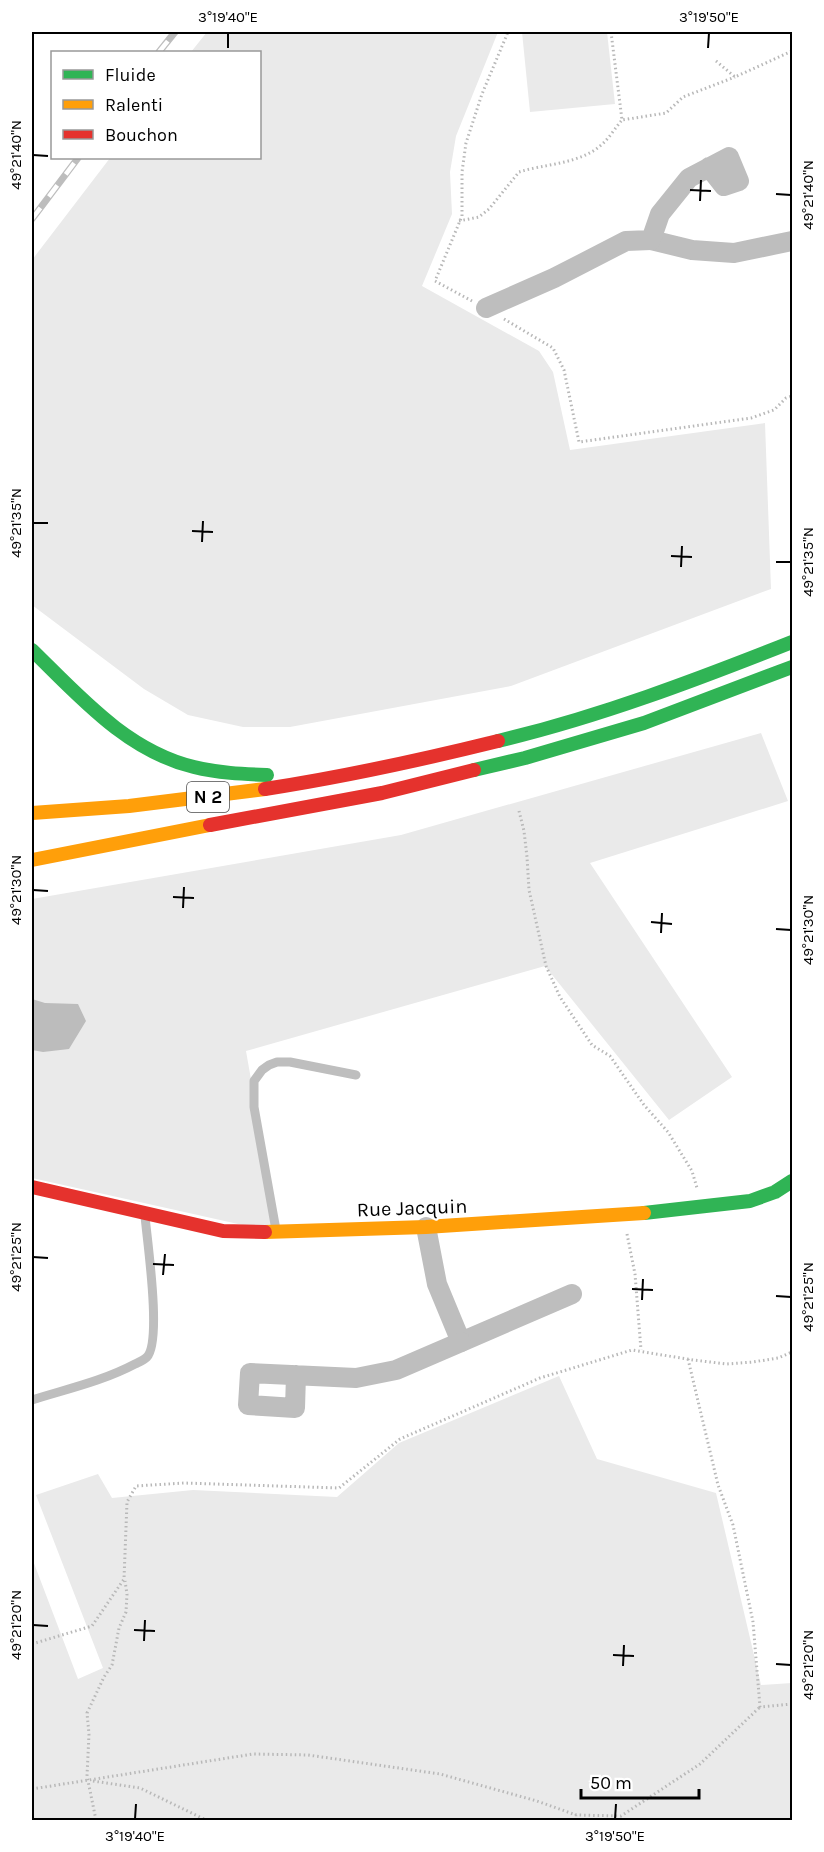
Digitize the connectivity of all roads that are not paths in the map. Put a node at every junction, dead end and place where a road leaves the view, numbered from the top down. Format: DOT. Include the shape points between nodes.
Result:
graph roads {
  1 [pos="709,167"];
  2 [pos="651,240"];
  3 [pos="792,241"];
  4 [pos="486,308"];
  5 [pos="792,642"];
  6 [pos="32,650"];
  7 [pos="792,667"];
  8 [pos="382,768"];
  9 [pos="32,813"];
  10 [pos="255,816"];
  11 [pos="105,832"];
  12 [pos="32,860"];
  13 [pos="356,1074"];
  14 [pos="792,1181"];
  15 [pos="32,1187"];
  16 [pos="145,1214"];
  17 [pos="426,1227"];
  18 [pos="276,1232"];
  19 [pos="572,1294"];
  20 [pos="462,1342"];
  21 [pos="296,1375"];
  22 [pos="32,1400"];
  1 -- 2 [label="street" via="689,178 660,214"];
  2 -- 3 [label="street" via="692,250 734,253"];
  2 -- 4 [label="street" via="627,241"];
  5 -- 8 [label="main road, N 2" via="613,708 503,740"];
  6 -- 8 [label="main road" via="123,734 184,765 248,774"];
  7 -- 10 [label="main road, N 2" via="644,723 525,758 382,793"];
  8 -- 9 [label="main road, N 2" via="182,800"];
  10 -- 11 [label="main road, N 2"];
  10 -- 12 [label="main road"];
  13 -- 18 [label="lane" via="277,1062 262,1070 254,1081 254,1107"];
  14 -- 17 [label="main road, Rue Jacquin" via="750,1201 702,1208"];
  15 -- 16 [label="main road, Rue Jacquin"];
  16 -- 18 [label="main road, Rue Jacquin" via="223,1231"];
  16 -- 22 [label="lane" via="153,1335 147,1358 115,1375"];
  17 -- 18 [label="main road, Rue Jacquin"];
  17 -- 20 [label="street" via="437,1284"];
  19 -- 20 [label="street"];
  20 -- 21 [label="street" via="396,1370 356,1378"];
}
